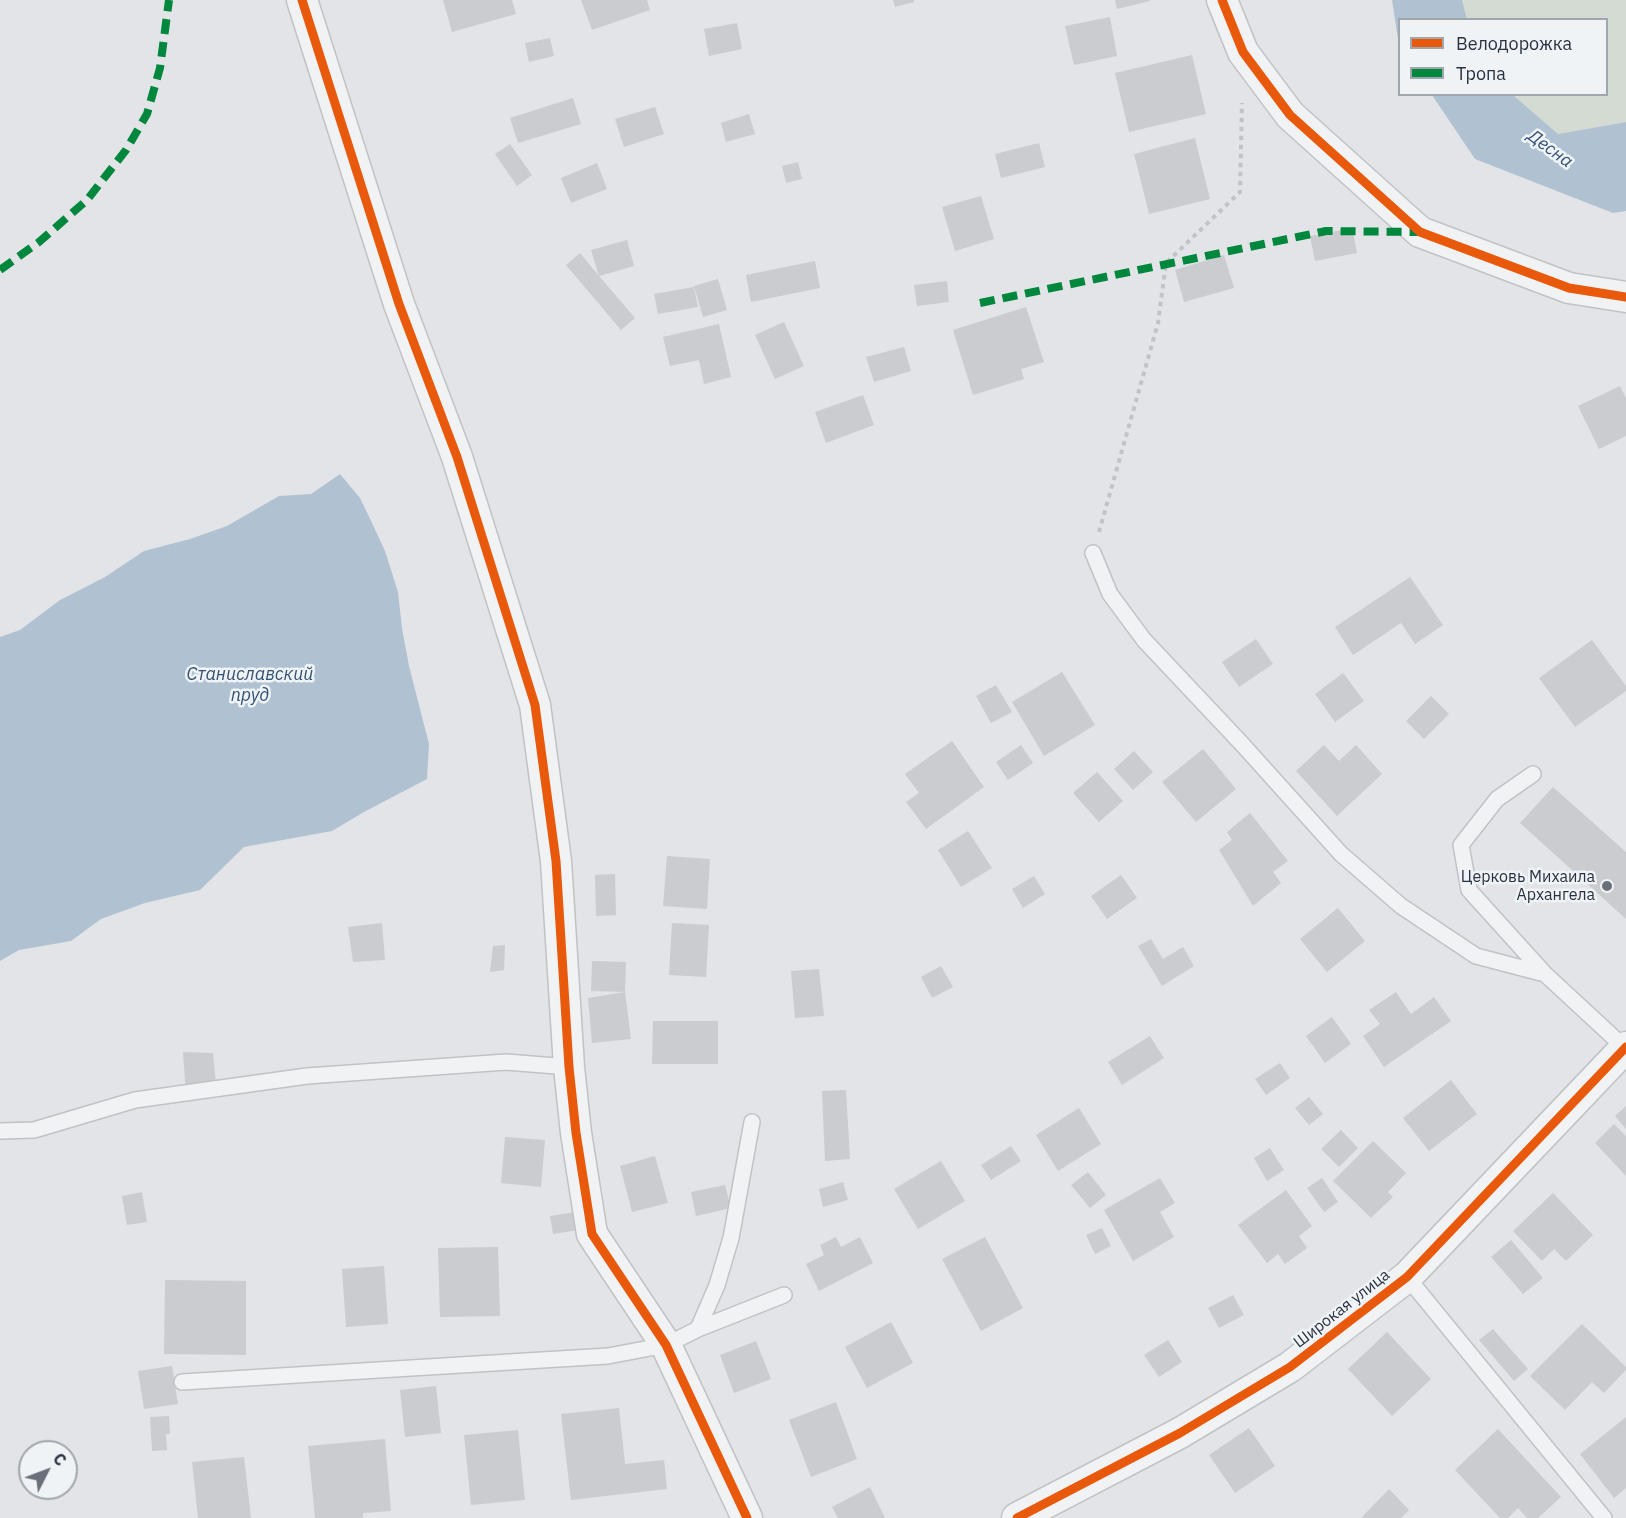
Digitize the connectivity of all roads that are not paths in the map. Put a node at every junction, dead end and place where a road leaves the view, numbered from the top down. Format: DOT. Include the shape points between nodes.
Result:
graph roads {
  1 [pos="302,0"];
  2 [pos="1222,0"];
  3 [pos="1626,297"];
  4 [pos="1093,553"];
  5 [pos="1533,774"];
  6 [pos="1545,974"];
  7 [pos="1626,1047"];
  8 [pos="569,1067"];
  9 [pos="752,1122"];
  10 [pos="0,1131"];
  11 [pos="1407,1277"];
  12 [pos="784,1295"];
  13 [pos="698,1329"];
  14 [pos="666,1345"];
  15 [pos="182,1382"];
  16 [pos="747,1518"];
  17 [pos="1017,1518"];
  18 [pos="1604,1518"];
  1 -- 8 [label="street" via="399,304 457,457 535,705 556,861"];
  2 -- 3 [label="street" via="1243,52 1290,115 1420,232 1569,288"];
  4 -- 6 [label="lane" via="1110,594 1144,640 1341,854 1401,906 1476,956"];
  5 -- 6 [label="lane" via="1497,799 1461,844 1469,890"];
  6 -- 7 [label="lane"];
  7 -- 11 [label="street, Широкая улица"];
  8 -- 10 [label="lane" via="506,1062 307,1076 135,1100 33,1130"];
  8 -- 14 [label="street" via="592,1234"];
  9 -- 13 [label="lane" via="731,1238"];
  11 -- 17 [label="street, Широкая улица" via="1290,1367 1180,1433"];
  11 -- 18 [label="lane"];
  12 -- 13 [label="lane"];
  13 -- 14 [label="lane"];
  14 -- 15 [label="lane" via="608,1356"];
  14 -- 16 [label="street"];
}
